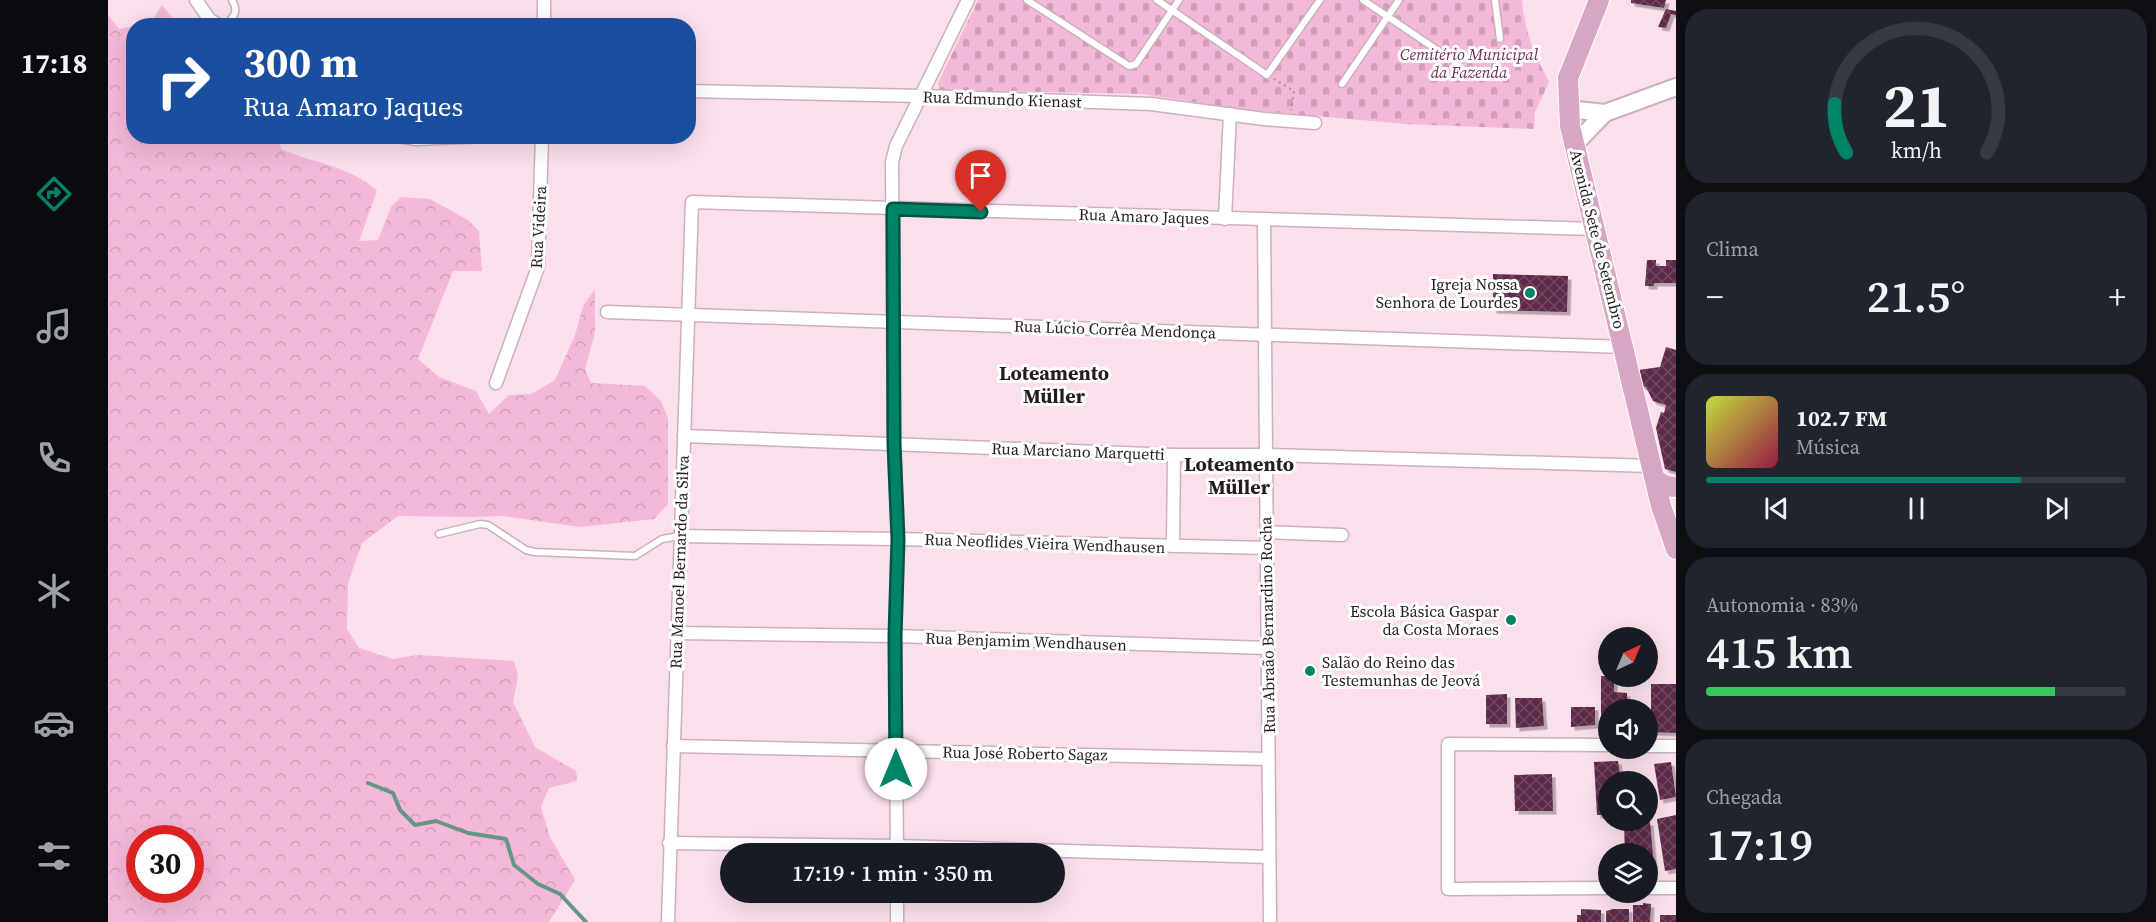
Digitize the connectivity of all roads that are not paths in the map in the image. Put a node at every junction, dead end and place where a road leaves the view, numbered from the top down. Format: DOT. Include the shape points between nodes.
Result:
graph roads {
  1 [pos="196,0"];
  2 [pos="232,0"];
  3 [pos="544,0"];
  4 [pos="968,0"];
  5 [pos="1027,0"];
  6 [pos="1157,0"];
  7 [pos="1179,0"];
  8 [pos="1320,0"];
  9 [pos="1364,0"];
  10 [pos="1399,0"];
  11 [pos="1495,0"];
  12 [pos="1599,0"];
  13 [pos="1172,10"];
  14 [pos="1388,16"];
  15 [pos="209,18"];
  16 [pos="231,18"];
  17 [pos="544,18"];
  18 [pos="1500,39"];
  19 [pos="1458,64"];
  20 [pos="1342,84"];
  21 [pos="1676,87"];
  22 [pos="696,91"];
  23 [pos="921,96"];
  24 [pos="1568,109"];
  25 [pos="1605,113"];
  26 [pos="1230,114"];
  27 [pos="1315,123"];
  28 [pos="542,144"];
  29 [pos="1575,144"];
  30 [pos="692,202"];
  31 [pos="893,209"];
  32 [pos="1225,219"];
  33 [pos="1264,220"];
  34 [pos="1595,229"];
  35 [pos="607,312"];
  36 [pos="688,315"];
  37 [pos="893,322"];
  38 [pos="1266,335"];
  39 [pos="1624,347"];
  40 [pos="496,383"];
  41 [pos="684,436"];
  42 [pos="894,444"];
  43 [pos="1174,455"];
  44 [pos="1266,455"];
  45 [pos="1654,473"];
  46 [pos="1676,487"];
  47 [pos="1266,532"];
  48 [pos="439,534"];
  49 [pos="1342,535"];
  50 [pos="680,536"];
  51 [pos="898,539"];
  52 [pos="1173,546"];
  53 [pos="1266,548"];
  54 [pos="1676,549"];
  55 [pos="677,633"];
  56 [pos="895,636"];
  57 [pos="1267,648"];
  58 [pos="1598,745"];
  59 [pos="673,746"];
  60 [pos="1658,746"];
  61 [pos="1676,746"];
  62 [pos="896,750"];
  63 [pos="1268,759"];
  64 [pos="669,843"];
  65 [pos="897,843"];
  66 [pos="720,845"];
  67 [pos="1065,853"];
  68 [pos="1269,857"];
  69 [pos="1598,888"];
  70 [pos="1658,888"];
  71 [pos="1676,888"];
  72 [pos="897,903"];
  73 [pos="668,922"];
  74 [pos="897,922"];
  75 [pos="1270,922"];
  1 -- 15 [label="street"];
  2 -- 16 [label="lane" via="236,9"];
  3 -- 17 [label="street"];
  4 -- 23 [label="street"];
  5 -- 13 [label="lane" via="1130,66 1136,64"];
  6 -- 13 [label="lane"];
  7 -- 13 [label="lane"];
  8 -- 13 [label="lane" via="1267,75"];
  9 -- 14 [label="lane"];
  10 -- 14 [label="lane"];
  11 -- 18 [label="lane"];
  12 -- 24 [label="main road, Avenida Sete de Setembro" via="1570,69"];
  14 -- 19 [label="lane"];
  14 -- 20 [label="lane"];
  21 -- 25 [label="main road"];
  22 -- 23 [label="street, Rua Edmundo Kienast"];
  23 -- 26 [label="street, Rua Edmundo Kienast" via="1157,104"];
  23 -- 31 [label="street" via="893,154"];
  24 -- 25 [label="main road"];
  24 -- 29 [label="main road, Avenida Sete de Setembro"];
  25 -- 29 [label="main road"];
  26 -- 27 [label="street, Rua Edmundo Kienast"];
  26 -- 32 [label="street"];
  28 -- 40 [label="street, Rua Videira" via="538,267"];
  29 -- 34 [label="main road, Avenida Sete de Setembro"];
  30 -- 31 [label="street, Rua Amaro Jaques"];
  30 -- 36 [label="street, Rua Manoel Bernardo da Silva"];
  31 -- 32 [label="street, Rua Amaro Jaques"];
  31 -- 37 [label="street"];
  32 -- 33 [label="street, Rua Amaro Jaques"];
  33 -- 34 [label="street, Rua Amaro Jaques"];
  33 -- 38 [label="street, Rua Abraão Bernardino Rocha"];
  34 -- 39 [label="main road, Avenida Sete de Setembro"];
  35 -- 36 [label="street, Rua Lúcio Corrêa Mendonça"];
  36 -- 37 [label="street, Rua Lúcio Corrêa Mendonça"];
  36 -- 41 [label="street, Rua Manoel Bernardo da Silva"];
  37 -- 38 [label="street, Rua Lúcio Corrêa Mendonça"];
  37 -- 42 [label="street"];
  38 -- 39 [label="street, Rua Lúcio Corrêa Mendonça"];
  38 -- 44 [label="street, Rua Abraão Bernardino Rocha"];
  39 -- 45 [label="main road, Avenida Sete de Setembro"];
  41 -- 42 [label="street, Rua Marciano Marquetti"];
  41 -- 50 [label="street, Rua Manoel Bernardo da Silva"];
  42 -- 43 [label="street, Rua Marciano Marquetti"];
  42 -- 51 [label="street"];
  43 -- 44 [label="street, Rua Marciano Marquetti"];
  43 -- 52 [label="street"];
  44 -- 45 [label="street, Rua Marciano Marquetti"];
  44 -- 47 [label="street, Rua Abraão Bernardino Rocha"];
  45 -- 46 [label="main road" via="1666,486"];
  45 -- 54 [label="main road, Avenida Sete de Setembro"];
  47 -- 49 [label="street"];
  47 -- 53 [label="street, Rua Abraão Bernardino Rocha"];
  48 -- 50 [label="lane" via="480,524 488,525 526,550 635,556 662,538"];
  50 -- 51 [label="street, Rua Neoflides Vieira Wendhausen"];
  50 -- 55 [label="street, Rua Manoel Bernardo da Silva"];
  51 -- 52 [label="street, Rua Neoflides Vieira Wendhausen"];
  51 -- 56 [label="street"];
  52 -- 53 [label="street, Rua Neoflides Vieira Wendhausen"];
  53 -- 57 [label="street, Rua Abraão Bernardino Rocha"];
  55 -- 56 [label="street, Rua Benjamim Wendhausen"];
  55 -- 59 [label="street, Rua Manoel Bernardo da Silva"];
  56 -- 57 [label="street, Rua Benjamim Wendhausen"];
  56 -- 62 [label="street"];
  57 -- 63 [label="street, Rua Abraão Bernardino Rocha"];
  58 -- 69 [label="street" via="1448,744 1448,889"];
  59 -- 62 [label="street, Rua José Roberto Sagaz"];
  59 -- 64 [label="street, Rua Manoel Bernardo da Silva"];
  60 -- 61 [label="street"];
  62 -- 63 [label="street, Rua José Roberto Sagaz"];
  62 -- 65 [label="street"];
  63 -- 68 [label="street, Rua Abraão Bernardino Rocha"];
  64 -- 66 [label="street"];
  64 -- 73 [label="street, Rua Manoel Bernardo da Silva"];
  67 -- 68 [label="street"];
  68 -- 75 [label="street, Rua Abraão Bernardino Rocha"];
  70 -- 71 [label="street"];
  72 -- 74 [label="street"];
}
